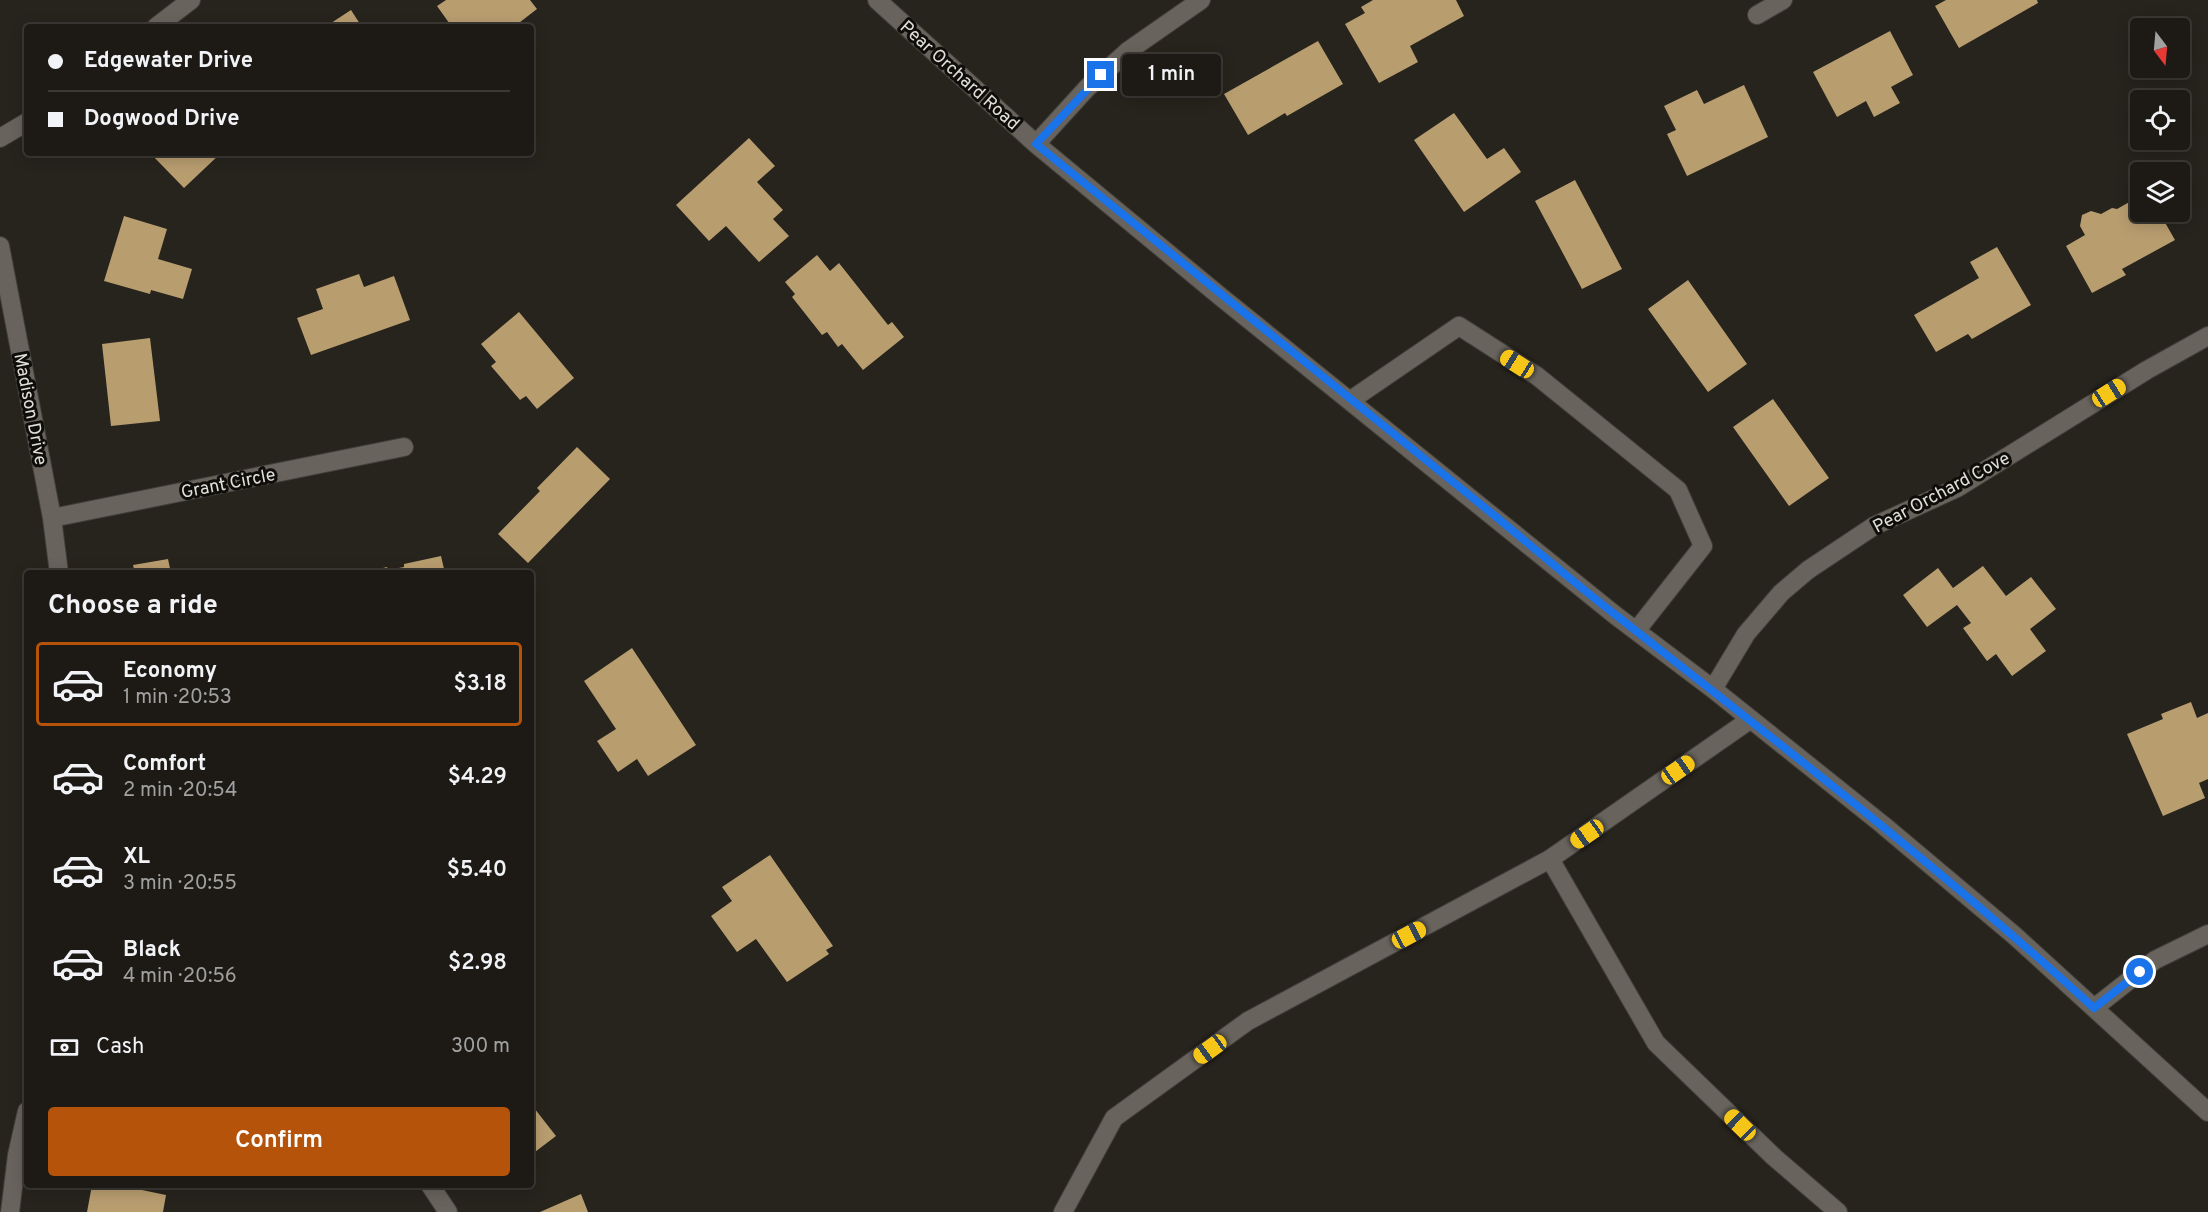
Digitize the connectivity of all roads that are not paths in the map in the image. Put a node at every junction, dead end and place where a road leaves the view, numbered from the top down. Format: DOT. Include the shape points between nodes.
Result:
graph roads {
  1 [pos="191,0"];
  2 [pos="877,0"];
  3 [pos="1201,0"];
  4 [pos="1783,0"];
  5 [pos="1757,15"];
  6 [pos="160,24"];
  7 [pos="24,124"];
  8 [pos="0,138"];
  9 [pos="1036,144"];
  10 [pos="0,246"];
  11 [pos="2208,336"];
  12 [pos="1351,400"];
  13 [pos="404,447"];
  14 [pos="52,518"];
  15 [pos="59,570"];
  16 [pos="1636,631"];
  17 [pos="1713,689"];
  18 [pos="1751,719"];
  19 [pos="1550,859"];
  20 [pos="2208,934"];
  21 [pos="2094,1008"];
  22 [pos="2208,1112"];
  23 [pos="24,1124"];
  24 [pos="432,1188"];
  25 [pos="10,1212"];
  26 [pos="448,1212"];
  27 [pos="1063,1212"];
  28 [pos="1838,1212"];
  1 -- 6 [label="street"];
  2 -- 9 [label="street, Pear Orchard Road"];
  3 -- 9 [label="street" via="1128,51"];
  4 -- 5 [label="street"];
  7 -- 8 [label="street"];
  9 -- 12 [label="street, Pear Orchard Road"];
  10 -- 14 [label="street, Madison Drive"];
  11 -- 17 [label="street, Pear Orchard Cove" via="1957,488 1874,526 1808,570 1781,593 1746,634"];
  12 -- 16 [label="street, Pear Orchard Road"];
  12 -- 16 [label="street" via="1459,326 1537,376 1678,490 1703,546"];
  13 -- 14 [label="street, Grant Circle"];
  14 -- 15 [label="street, Madison Drive"];
  16 -- 17 [label="street, Pear Orchard Road"];
  17 -- 18 [label="street, Pear Orchard Road"];
  18 -- 19 [label="street"];
  18 -- 21 [label="street, Pear Orchard Road" via="2015,936"];
  19 -- 27 [label="street" via="1248,1021 1114,1118"];
  19 -- 28 [label="street" via="1656,1043 1774,1157"];
  20 -- 21 [label="street" via="2155,960"];
  21 -- 22 [label="street, Pear Orchard Road"];
  23 -- 25 [label="street"];
  24 -- 26 [label="street"];
}
